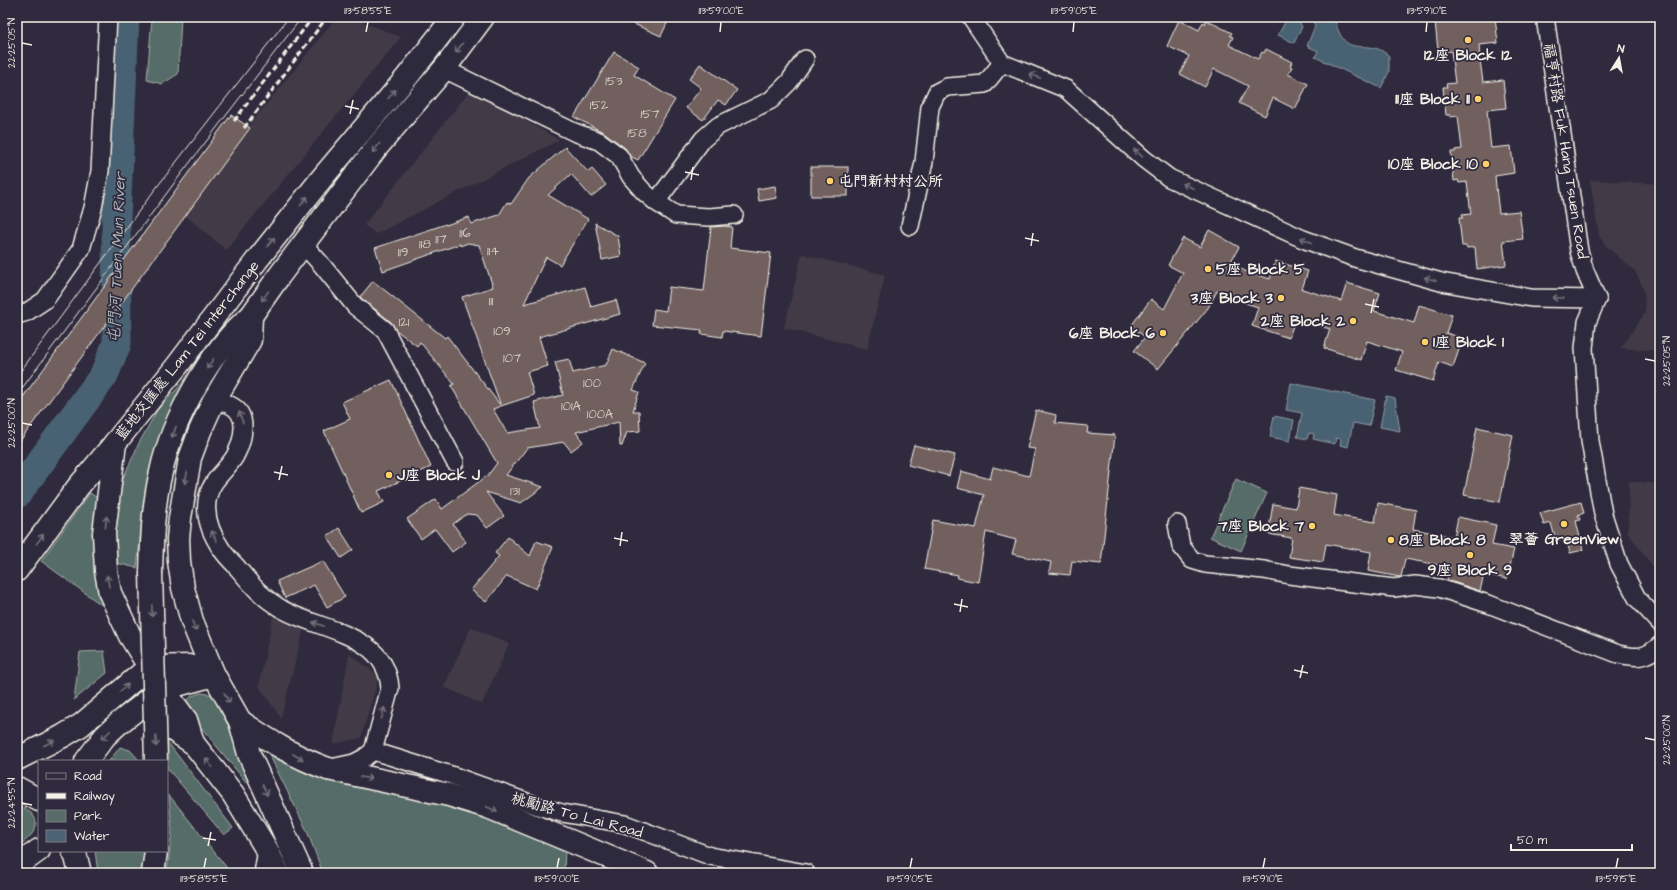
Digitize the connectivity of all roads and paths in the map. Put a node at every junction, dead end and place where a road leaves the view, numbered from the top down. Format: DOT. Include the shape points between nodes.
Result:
graph roads {
  1 [pos="108,17"];
  2 [pos="454,17"];
  3 [pos="483,17"];
  4 [pos="971,17"];
  5 [pos="1545,17"];
  6 [pos="805,59"];
  7 [pos="1002,63"];
  8 [pos="444,69"];
  9 [pos="656,202"];
  10 [pos="734,215"];
  11 [pos="910,226"];
  12 [pos="302,244"];
  13 [pos="1597,299"];
  14 [pos="17,315"];
  15 [pos="251,316"];
  16 [pos="213,402"];
  17 [pos="115,443"];
  18 [pos="455,462"];
  19 [pos="1177,524"];
  20 [pos="17,570"];
  21 [pos="1660,623"];
  22 [pos="1660,646"];
  23 [pos="149,666"];
  24 [pos="214,675"];
  25 [pos="154,695"];
  26 [pos="240,721"];
  27 [pos="373,751"];
  28 [pos="17,759"];
  29 [pos="87,760"];
  30 [pos="156,760"];
  31 [pos="328,769"];
  32 [pos="17,788"];
  33 [pos="38,799"];
  34 [pos="267,850"];
  35 [pos="38,851"];
  36 [pos="73,852"];
  37 [pos="156,852"];
  38 [pos="17,866"];
  39 [pos="80,873"];
  40 [pos="153,873"];
  41 [pos="263,873"];
  42 [pos="278,873"];
  43 [pos="302,873"];
  44 [pos="647,873"];
  45 [pos="806,873"];
  1 -- 14 [label="street" via="100,171 81,249 45,300 27,312"];
  17 -- 2 [label="main road, 藍地交匯處 Lam Tei Interchange, one-way" via="286,224"];
  3 -- 8 [label="main road, one-way"];
  4 -- 7 [label="street"];
  5 -- 13 [label="street, 福亨村路 Fuk Hang Tsuen Road" via="1578,250"];
  6 -- 9 [label="street" via="789,82 771,100 718,126 703,139"];
  7 -- 11 [label="street" via="985,84 947,87 937,92 930,107 924,162"];
  13 -- 7 [label="street, one-way" via="1531,298 1441,282 1355,258 1303,239 1169,178 1066,89"];
  8 -- 9 [label="street" via="574,132 599,141 619,156 631,177"];
  8 -- 12 [label="main road, one-way" via="377,147"];
  9 -- 10 [label="street" via="676,215"];
  12 -- 15 [label="main road, one-way"];
  12 -- 18 [label="street" via="322,264 355,306 385,330"];
  13 -- 21 [label="street" via="1587,322 1584,348 1590,441 1603,514 1619,564 1637,598"];
  15 -- 16 [label="main road, 藍地交匯處 Lam Tei Interchange" via="250,340"];
  15 -- 30 [label="main road, one-way, bridge" via="232,333 197,385 176,426 161,471 153,521 152,572"];
  16 -- 24 [label="main road, 藍地交匯處 Lam Tei Interchange, one-way" via="190,458 178,539 179,561 192,621"];
  27 -- 16 [label="street, one-way" via="390,688 390,678 381,659 347,634 302,619 258,593 223,552 214,537 207,518 208,497 213,484 238,448 243,420 241,414 230,404"];
  20 -- 17 [label="main road, one-way" via="78,487"];
  23 -- 17 [label="main road, 藍地交匯處 Lam Tei Interchange, one-way" via="118,613 106,571 104,533"];
  19 -- 22 [label="street" via="1181,546 1192,560 1205,564 1394,588 1415,585 1439,588 1491,605 1618,654 1636,658 1652,653"];
  23 -- 24 [label="main road" via="189,666"];
  23 -- 25 [label="main road, 藍地交匯處 Lam Tei Interchange"];
  28 -- 23 [label="main road, one-way" via="81,725"];
  24 -- 25 [label="main road"];
  24 -- 26 [label="main road, 藍地交匯處 Lam Tei Interchange, one-way"];
  25 -- 29 [label="main road, one-way" via="105,736"];
  34 -- 25 [label="main road, one-way" via="233,794 193,743 186,720"];
  26 -- 31 [label="main road, 藍地交匯處 Lam Tei Interchange, one-way" via="304,760"];
  26 -- 43 [label="main road, 藍地交匯處 Lam Tei Interchange, one-way" via="249,754"];
  27 -- 31 [label="street" via="354,763"];
  27 -- 45 [label="street, 桃勵路 To Lai Road" via="562,813 625,824 710,856"];
  31 -- 44 [label="main road, 藍地交匯處 Lam Tei Interchange, one-way" via="488,807"];
  32 -- 33 [label="main road"];
  34 -- 41 [label="street"];
  34 -- 42 [label="main road"];
  35 -- 38 [label="main road"];
  36 -- 39 [label="main road"];
  37 -- 40 [label="main road"];
}
